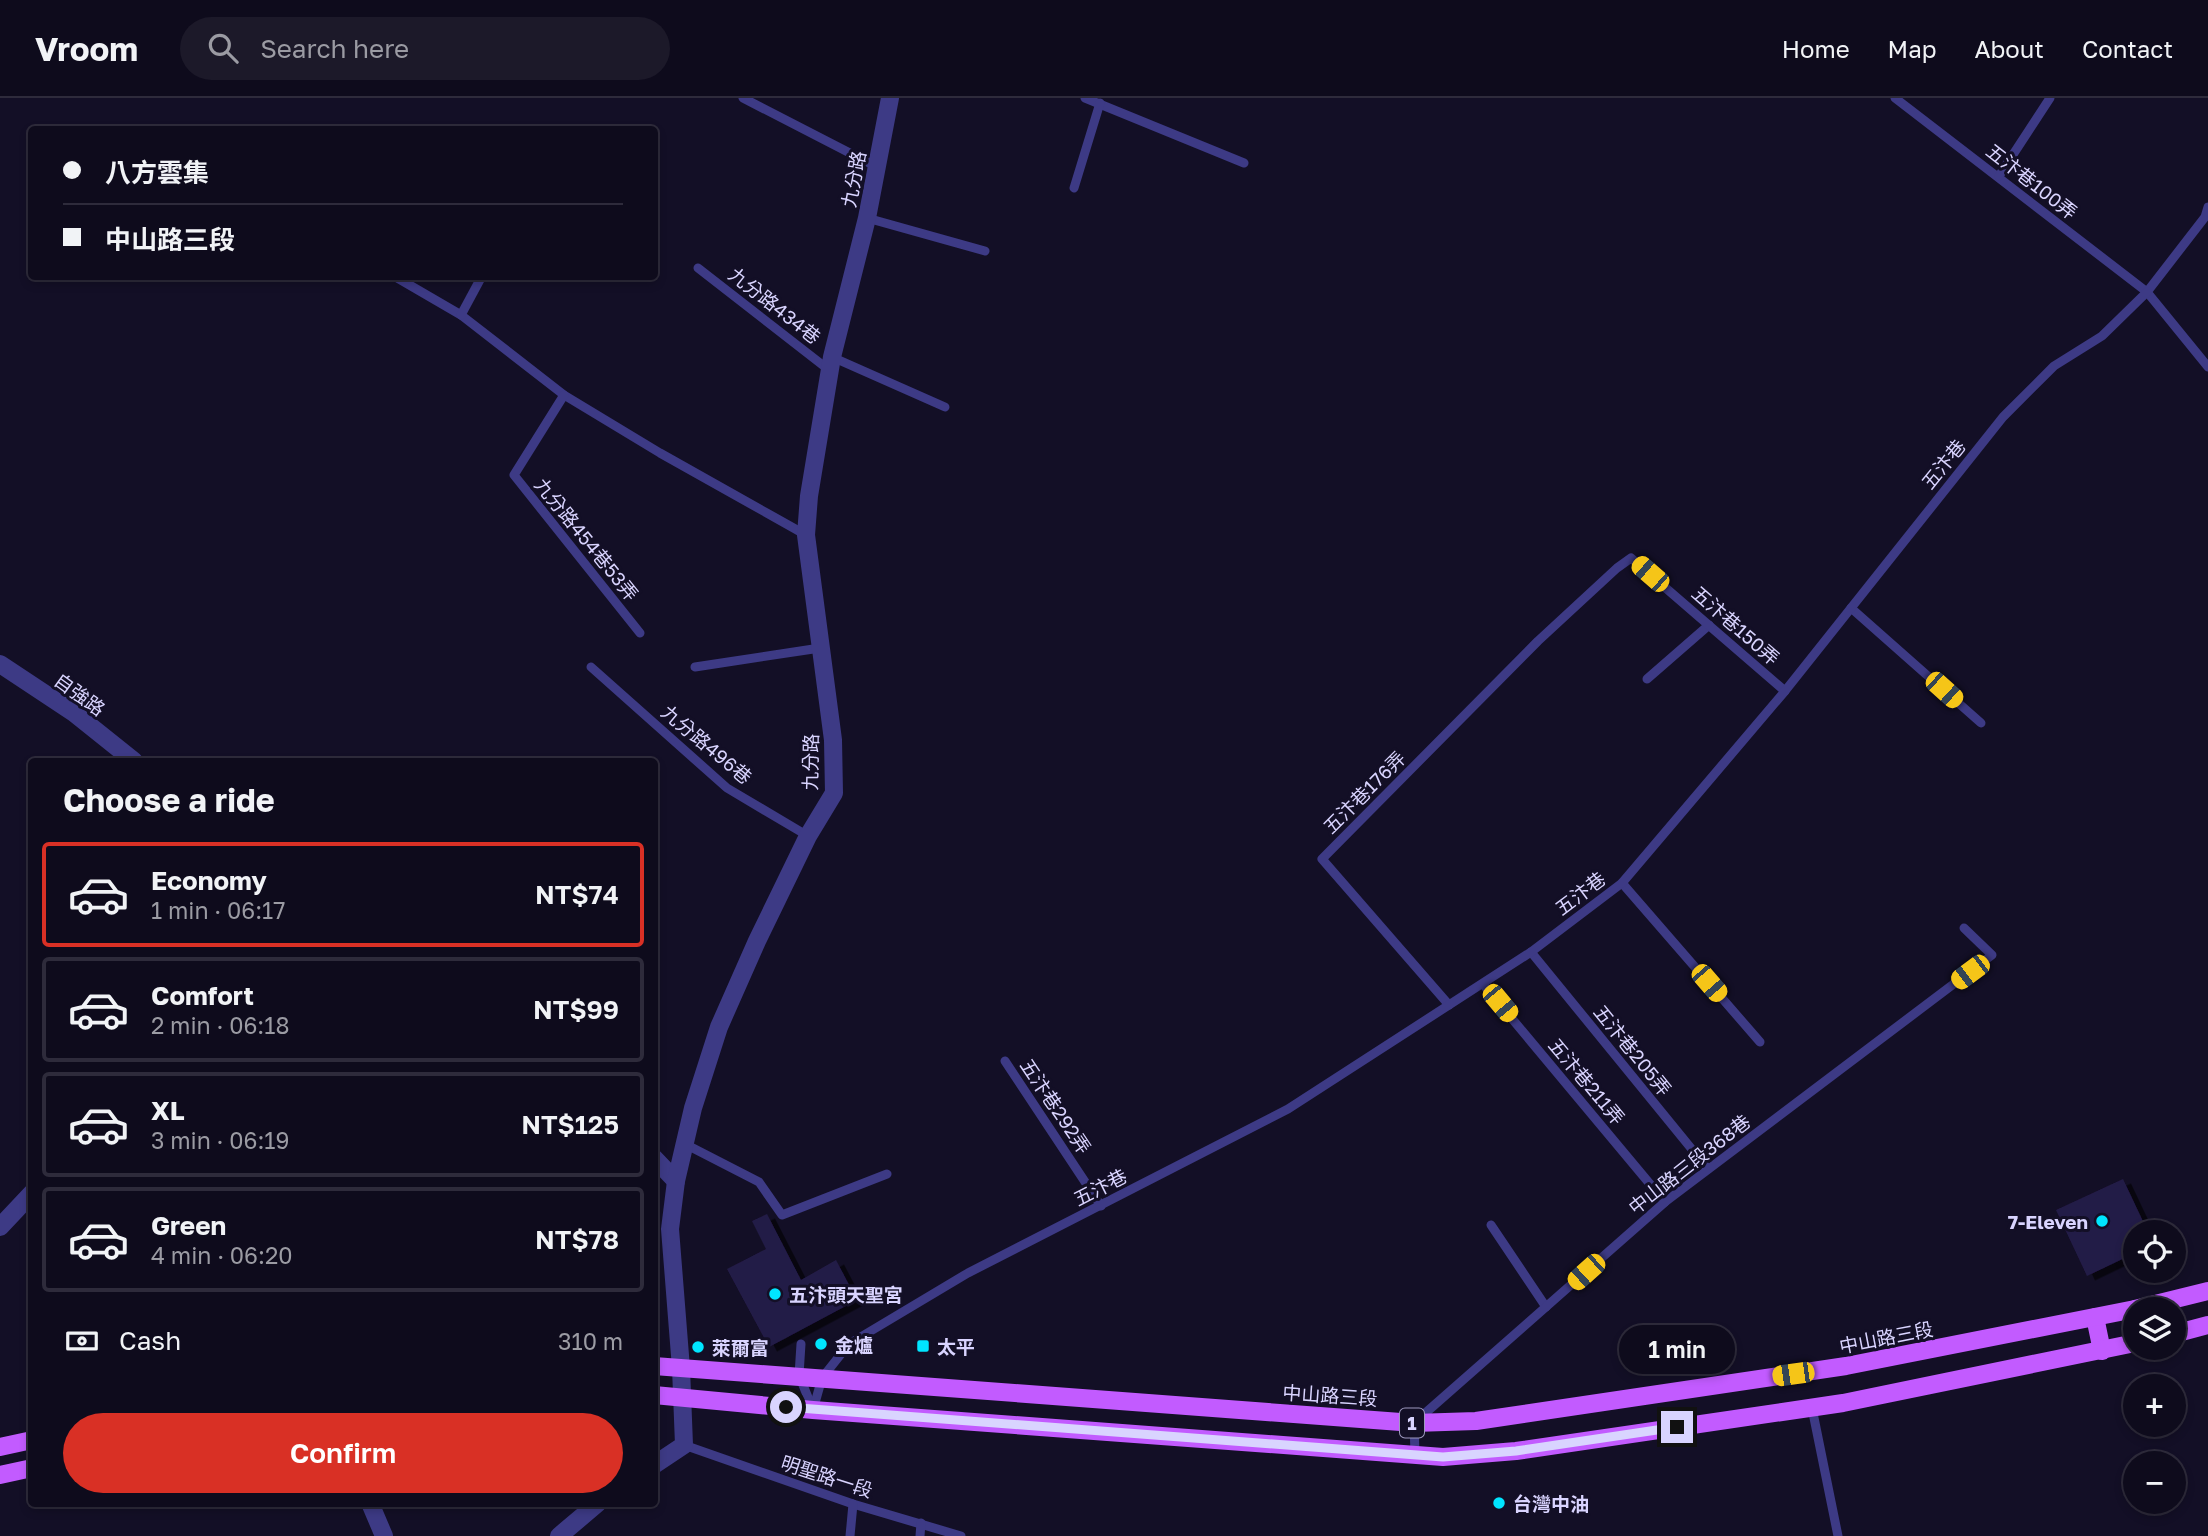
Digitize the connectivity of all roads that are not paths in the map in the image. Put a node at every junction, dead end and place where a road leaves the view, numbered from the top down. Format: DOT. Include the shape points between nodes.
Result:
graph roads {
  1 [pos="743,98"];
  2 [pos="890,98"];
  3 [pos="1085,98"];
  4 [pos="1895,98"];
  5 [pos="2050,98"];
  6 [pos="1100,103"];
  7 [pos="1244,163"];
  8 [pos="877,167"];
  9 [pos="1998,176"];
  10 [pos="1074,188"];
  11 [pos="2208,207"];
  12 [pos="867,218"];
  13 [pos="985,251"];
  14 [pos="698,268"];
  15 [pos="401,280"];
  16 [pos="480,280"];
  17 [pos="2147,292"];
  18 [pos="461,315"];
  19 [pos="831,364"];
  20 [pos="2208,367"];
  21 [pos="564,395"];
  22 [pos="946,407"];
  23 [pos="806,535"];
  24 [pos="1851,608"];
  25 [pos="1709,625"];
  26 [pos="640,633"];
  27 [pos="1538,640"];
  28 [pos="820,648"];
  29 [pos="591,667"];
  30 [pos="695,667"];
  31 [pos="3,671"];
  32 [pos="1647,678"];
  33 [pos="1785,691"];
  34 [pos="1981,723"];
  35 [pos="130,758"];
  36 [pos="808,836"];
  37 [pos="1622,883"];
  38 [pos="1964,928"];
  39 [pos="1531,952"];
  40 [pos="1483,984"];
  41 [pos="1449,1005"];
  42 [pos="1760,1042"];
  43 [pos="1005,1061"];
  44 [pos="685,1144"];
  45 [pos="658,1162"];
  46 [pos="1708,1169"];
  47 [pos="887,1174"];
  48 [pos="676,1181"];
  49 [pos="28,1197"];
  50 [pos="1665,1202"];
  51 [pos="1101,1206"];
  52 [pos="1491,1225"];
  53 [pos="0,1227"];
  54 [pos="2208,1291"];
  55 [pos="2184,1297"];
  56 [pos="1546,1307"];
  57 [pos="2123,1311"];
  58 [pos="2095,1317"];
  59 [pos="2208,1325"];
  60 [pos="2186,1331"];
  61 [pos="801,1345"];
  62 [pos="2123,1346"];
  63 [pos="2102,1351"];
  64 [pos="658,1366"];
  65 [pos="681,1368"];
  66 [pos="799,1375"];
  67 [pos="822,1378"];
  68 [pos="658,1395"];
  69 [pos="682,1397"];
  70 [pos="1812,1408"];
  71 [pos="813,1410"];
  72 [pos="1414,1423"];
  73 [pos="28,1441"];
  74 [pos="684,1445"];
  75 [pos="0,1447"];
  76 [pos="1415,1454"];
  77 [pos="658,1462"];
  78 [pos="28,1469"];
  79 [pos="0,1475"];
  80 [pos="853,1504"];
  81 [pos="372,1507"];
  82 [pos="593,1507"];
  83 [pos="921,1523"];
  84 [pos="384,1536"];
  85 [pos="559,1536"];
  86 [pos="850,1536"];
  87 [pos="920,1536"];
  88 [pos="961,1536"];
  89 [pos="1838,1536"];
  1 -- 8 [label="lane"];
  2 -- 8 [label="street, 九分路"];
  3 -- 6 [label="lane"];
  4 -- 9 [label="lane, 五汴巷100弄"];
  5 -- 9 [label="lane"];
  6 -- 7 [label="lane"];
  6 -- 10 [label="lane"];
  8 -- 12 [label="street, 九分路"];
  9 -- 17 [label="lane, 五汴巷100弄"];
  11 -- 17 [label="lane, 五汴巷"];
  12 -- 13 [label="lane"];
  12 -- 19 [label="street, 九分路"];
  14 -- 19 [label="lane, 九分路434巷"];
  15 -- 18 [label="lane"];
  16 -- 18 [label="lane"];
  17 -- 20 [label="lane, 五汴巷100弄"];
  17 -- 24 [label="lane, 五汴巷" via="2102,337 2054,366 2003,417"];
  18 -- 21 [label="lane"];
  19 -- 22 [label="lane, 九分路434巷"];
  19 -- 23 [label="street, 九分路"];
  21 -- 23 [label="lane"];
  21 -- 26 [label="lane, 九分路454巷53弄" via="514,475"];
  23 -- 28 [label="street, 九分路"];
  24 -- 33 [label="lane, 五汴巷"];
  24 -- 34 [label="lane"];
  25 -- 27 [label="lane, 五汴巷150弄" via="1631,558"];
  25 -- 32 [label="lane"];
  25 -- 33 [label="lane, 五汴巷150弄"];
  27 -- 41 [label="lane, 五汴巷176弄" via="1322,859"];
  28 -- 30 [label="lane"];
  28 -- 36 [label="street, 九分路" via="833,740 834,793"];
  29 -- 36 [label="lane, 九分路496巷" via="727,788"];
  31 -- 35 [label="street, 自強路" via="74,713"];
  33 -- 37 [label="lane, 五汴巷"];
  36 -- 44 [label="street, 九分路" via="719,1027"];
  37 -- 39 [label="lane, 五汴巷"];
  37 -- 42 [label="lane"];
  38 -- 46 [label="lane, 中山路三段368巷" via="1992,955"];
  39 -- 40 [label="lane, 五汴巷"];
  39 -- 46 [label="lane, 五汴巷205弄"];
  40 -- 41 [label="lane, 五汴巷"];
  40 -- 50 [label="lane, 五汴巷211弄"];
  41 -- 51 [label="lane, 五汴巷" via="1288,1109"];
  43 -- 51 [label="lane, 五汴巷292弄"];
  44 -- 47 [label="lane" via="759,1182 782,1215"];
  44 -- 48 [label="street, 九分路"];
  45 -- 48 [label="street"];
  46 -- 50 [label="lane, 中山路三段368巷"];
  48 -- 65 [label="street, 九分路" via="670,1229"];
  49 -- 53 [label="street"];
  50 -- 56 [label="lane, 中山路三段368巷"];
  51 -- 67 [label="lane, 五汴巷" via="845,1342"];
  52 -- 56 [label="lane"];
  54 -- 55 [label="main road, 中山路三段 / 1"];
  56 -- 72 [label="lane, 中山路三段368巷"];
  57 -- 58 [label="main road, 中山路三段 / 1"];
  58 -- 63 [label="main road"];
  58 -- 72 [label="main road, 中山路三段 / 1" via="1846,1366 1476,1421"];
  59 -- 60 [label="main road"];
  61 -- 66 [label="lane"];
  62 -- 63 [label="main road, 1"];
  63 -- 70 [label="main road, 1"];
  64 -- 65 [label="main road, 1"];
  65 -- 66 [label="main road, 中山路三段 / 1"];
  65 -- 69 [label="street, 九分路"];
  66 -- 67 [label="main road, 中山路三段 / 1"];
  66 -- 71 [label="lane"];
  67 -- 71 [label="lane, 五汴巷"];
  67 -- 72 [label="main road, 中山路三段 / 1"];
  68 -- 69 [label="main road, 1"];
  69 -- 71 [label="main road, 1"];
  69 -- 74 [label="street, 九分路"];
  70 -- 76 [label="main road, 1" via="1516,1451 1443,1457"];
  70 -- 89 [label="lane"];
  71 -- 76 [label="main road, 1"];
  72 -- 76 [label="lane"];
  73 -- 75 [label="main road"];
  74 -- 77 [label="street"];
  74 -- 80 [label="lane, 明聖路一段"];
  78 -- 79 [label="main road"];
  80 -- 83 [label="lane, 明聖路一段"];
  80 -- 86 [label="lane"];
  81 -- 84 [label="street"];
  82 -- 85 [label="street"];
  83 -- 87 [label="lane"];
  83 -- 88 [label="lane, 明聖路一段"];
}
